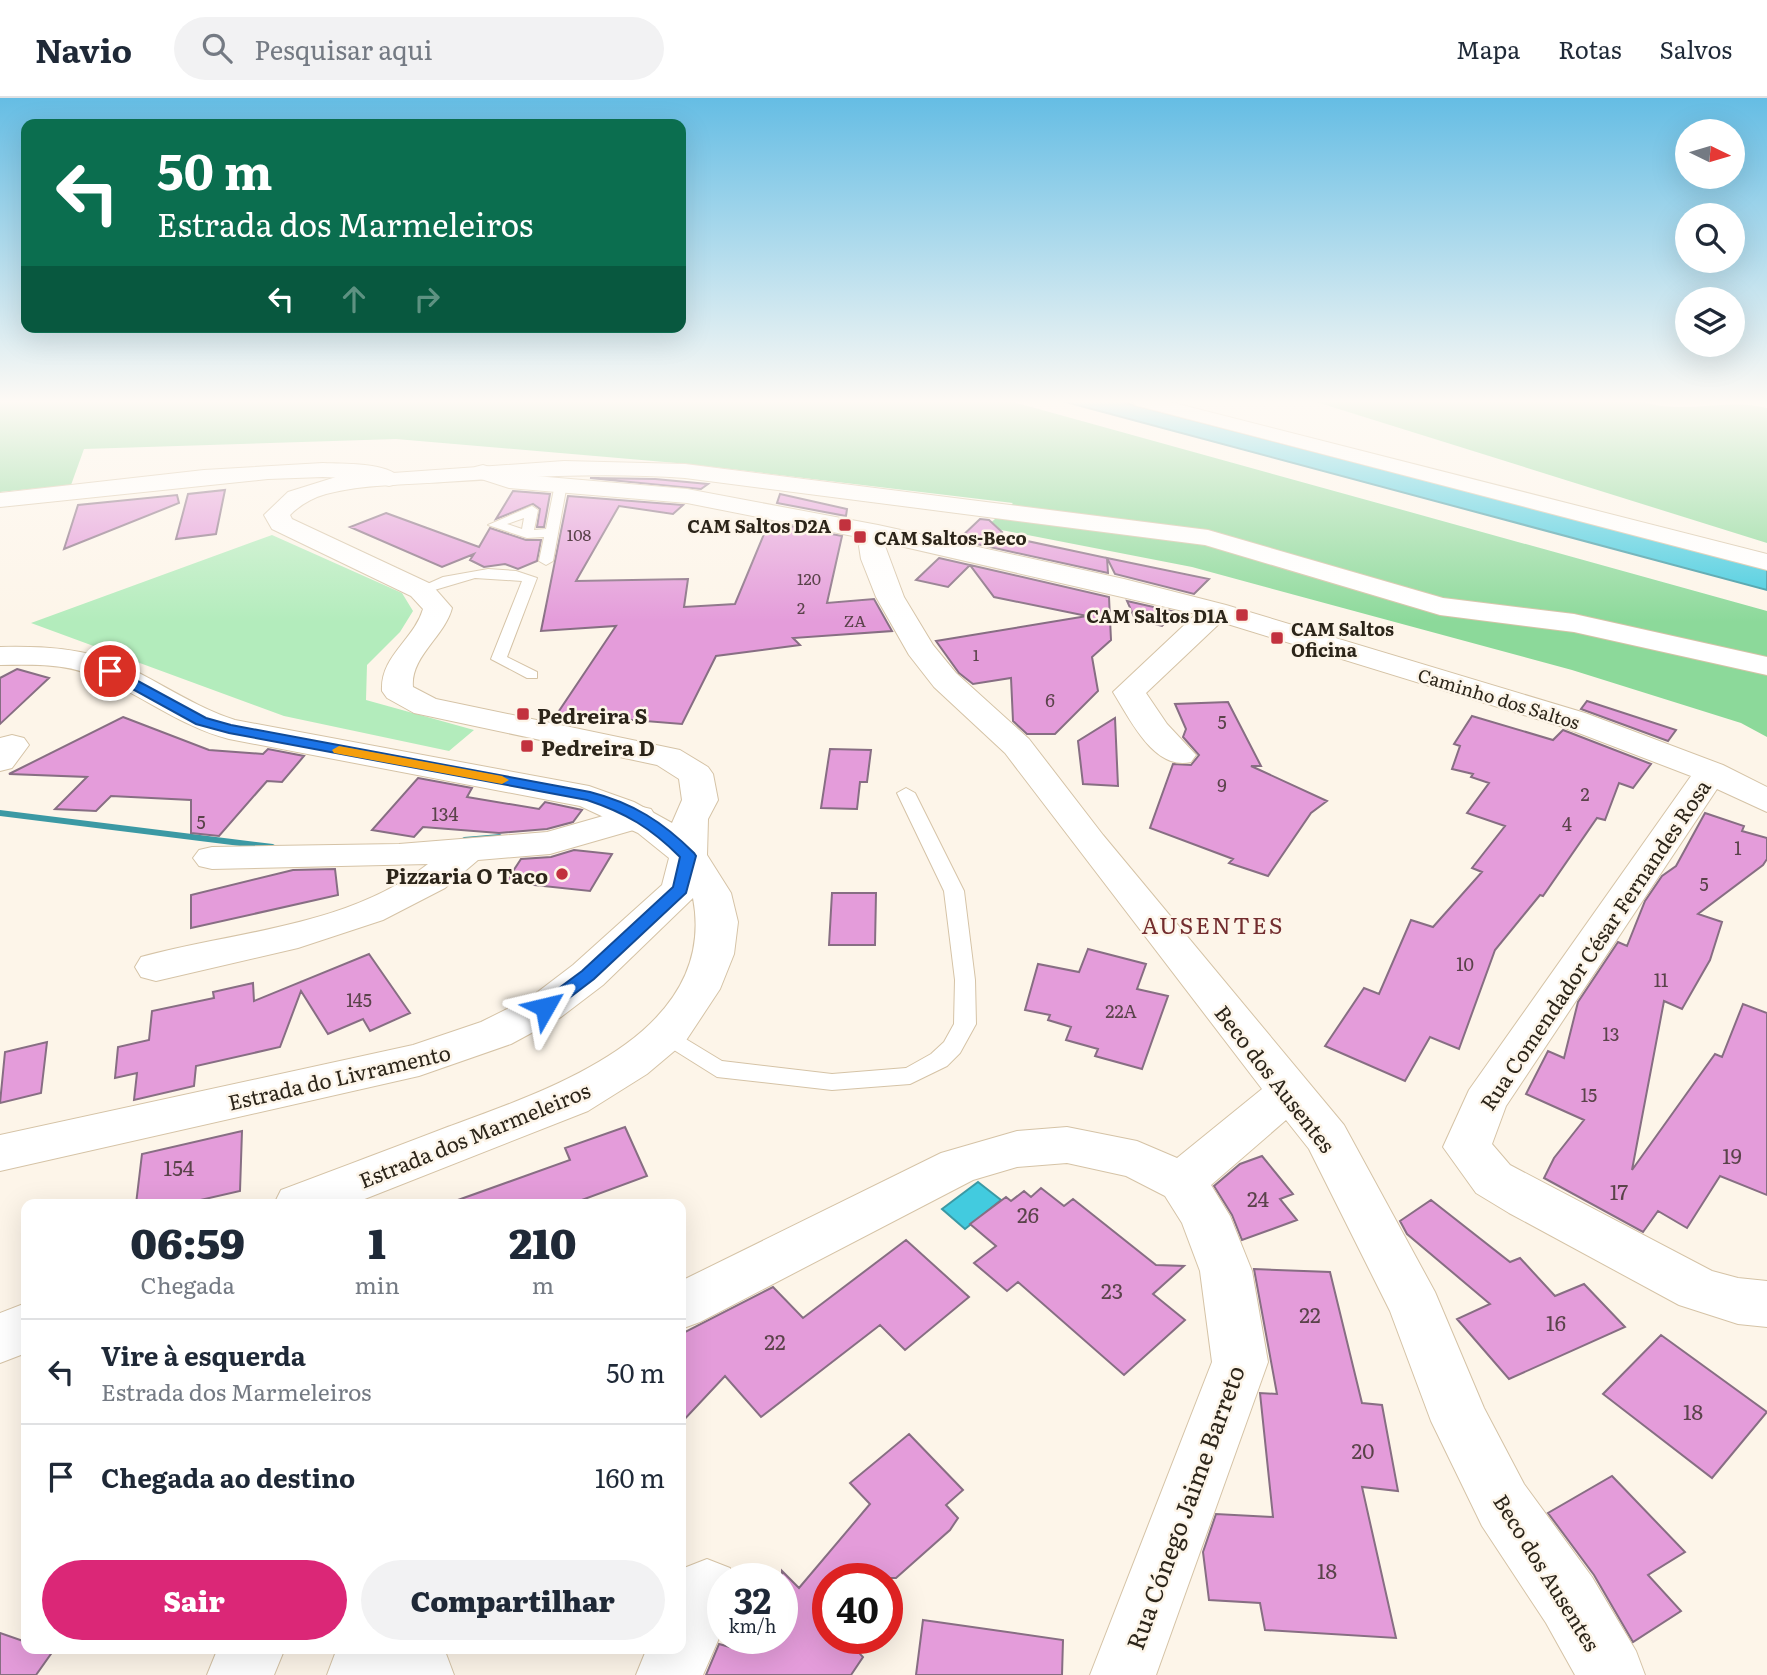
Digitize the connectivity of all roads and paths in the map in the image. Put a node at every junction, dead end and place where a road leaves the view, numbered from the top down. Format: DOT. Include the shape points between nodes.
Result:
graph roads {
  1 [pos="248,475"];
  2 [pos="373,475"];
  3 [pos="449,475"];
  4 [pos="491,475"];
  5 [pos="698,475"];
  6 [pos="1428,475"];
  7 [pos="389,479"];
  8 [pos="561,484"];
  9 [pos="0,500"];
  10 [pos="552,533"];
  11 [pos="878,533"];
  12 [pos="527,534"];
  13 [pos="546,561"];
  14 [pos="1767,562"];
  15 [pos="421,590"];
  16 [pos="1216,611"];
  17 [pos="0,656"];
  18 [pos="1767,666"];
  19 [pos="532,675"];
  20 [pos="1179,754"];
  21 [pos="1711,772"];
  22 [pos="906,793"];
  23 [pos="1767,801"];
  24 [pos="638,817"];
  25 [pos="468,849"];
  26 [pos="688,856"];
  27 [pos="212,858"];
  28 [pos="156,967"];
  29 [pos="666,1035"];
  30 [pos="1288,1093"];
  31 [pos="0,1153"];
  32 [pos="1182,1182"];
  33 [pos="312,1199"];
  34 [pos="686,1303"];
  35 [pos="1767,1304"];
  36 [pos="21,1329"];
  37 [pos="0,1339"];
  38 [pos="707,1591"];
  39 [pos="686,1637"];
  40 [pos="249,1654"];
  41 [pos="678,1654"];
  42 [pos="240,1675"];
  43 [pos="360,1675"];
  44 [pos="421,1675"];
  45 [pos="669,1675"];
  46 [pos="1123,1675"];
  47 [pos="1612,1675"];
  1 -- 9 [label="street"];
  2 -- 7 [label="street"];
  3 -- 7 [label="street"];
  4 -- 8 [label="street, Caminho dos Saltos" via="509,481"];
  5 -- 18 [label="street" via="1208,538 1440,606 1574,623"];
  6 -- 14 [label="street"];
  7 -- 15 [label="street" via="318,488 288,502 277,515 281,524 296,534"];
  8 -- 10 [label="lane"];
  8 -- 11 [label="street, Caminho dos Saltos" via="660,492"];
  10 -- 12 [label="lane"];
  10 -- 13 [label="lane"];
  11 -- 16 [label="street, Caminho dos Saltos"];
  11 -- 30 [label="street, Beco dos Ausentes" via="872,546 874,559 920,649 944,680 1017,746"];
  15 -- 19 [label="lane" via="470,573 530,578 499,659"];
  15 -- 26 [label="street, Estrada do Livramento" via="438,608 437,621 404,662 396,681 398,691 435,708 635,749 684,765 696,774 700,800 690,819"];
  16 -- 20 [label="street" via="1129,692 1155,731"];
  16 -- 21 [label="street, Caminho dos Saltos" via="1574,720"];
  17 -- 24 [label="street, Estrada dos Marmeleiros" via="45,657 110,671 201,721 229,729 590,797"];
  21 -- 23 [label="street, Caminho dos Saltos"];
  21 -- 35 [label="street, Rua Comendador César Fernandes Rosa" via="1485,1102 1467,1147 1493,1179 1698,1289"];
  22 -- 29 [label="lane" via="954,891 965,980 965,1024 952,1047 910,1076 832,1082 717,1069"];
  24 -- 25 [label="street" via="550,843"];
  24 -- 26 [label="street, Estrada dos Marmeleiros" via="659,827"];
  25 -- 27 [label="street" via="399,855"];
  25 -- 28 [label="street" via="431,880 335,923 254,947"];
  26 -- 29 [label="street, Estrada dos Marmeleiros" via="703,874 715,901 718,934 708,972"];
  26 -- 31 [label="street, Estrada do Livramento" via="680,889 634,933 545,1007 496,1033 419,1060"];
  29 -- 33 [label="street, Estrada dos Marmeleiros" via="613,1077 572,1099"];
  30 -- 32 [label="street"];
  30 -- 47 [label="street, Beco dos Ausentes" via="1327,1138 1416,1308 1460,1421 1503,1505 1569,1600"];
  32 -- 34 [label="street" via="1137,1160 1067,1145 1017,1149 958,1166"];
  32 -- 46 [label="street, Rua Cónego Jaime Barreto" via="1205,1216 1226,1271 1240,1362"];
  36 -- 37 [label="street"];
  38 -- 39 [label="street"];
  40 -- 42 [label="street"];
  41 -- 45 [label="street"];
  43 -- 44 [label="street" via="389,1670"];
}
